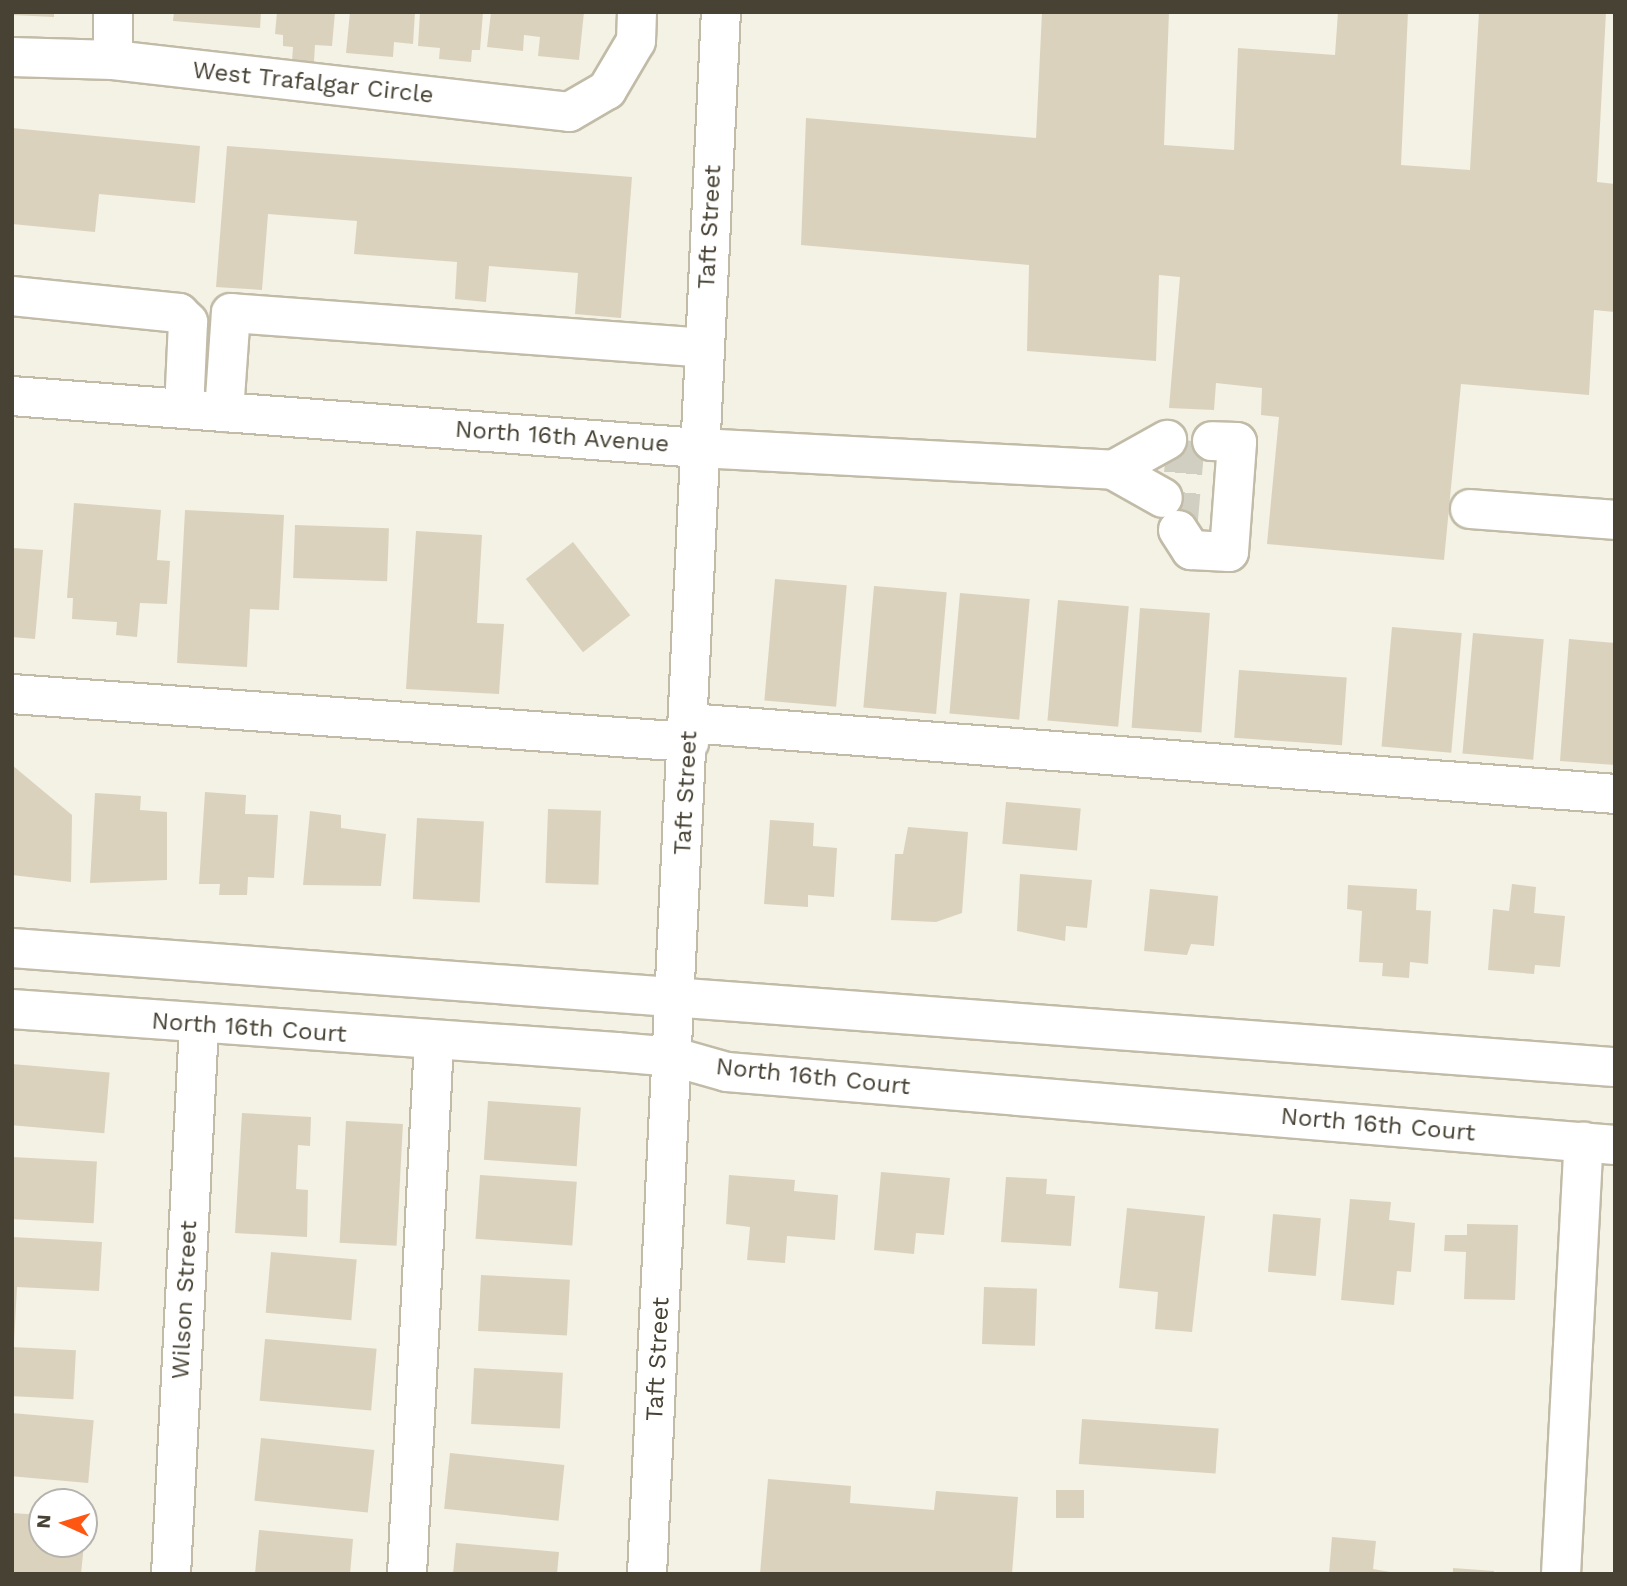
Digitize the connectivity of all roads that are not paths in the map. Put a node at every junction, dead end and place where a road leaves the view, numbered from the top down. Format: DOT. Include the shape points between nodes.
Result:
graph roads {
  1 [pos="113,12"];
  2 [pos="637,12"];
  3 [pos="721,12"];
  4 [pos="12,57"];
  5 [pos="113,60"];
  6 [pos="12,296"];
  7 [pos="704,348"];
  8 [pos="12,396"];
  9 [pos="184,409"];
  10 [pos="224,412"];
  11 [pos="1167,440"];
  12 [pos="1212,441"];
  13 [pos="699,448"];
  14 [pos="1113,470"];
  15 [pos="1471,509"];
  16 [pos="1615,520"];
  17 [pos="12,694"];
  18 [pos="689,732"];
  19 [pos="1615,794"];
  20 [pos="12,948"];
  21 [pos="676,996"];
  22 [pos="12,1009"];
  23 [pos="199,1025"];
  24 [pos="434,1041"];
  25 [pos="674,1057"];
  26 [pos="1615,1067"];
  27 [pos="1600,1143"];
  28 [pos="171,1574"];
  29 [pos="407,1574"];
  30 [pos="647,1574"];
  31 [pos="1561,1574"];
  1 -- 5 [label="street"];
  2 -- 5 [label="street, West Trafalgar Circle" via="636,41 607,90 569,111"];
  3 -- 7 [label="street, Taft Street"];
  4 -- 5 [label="street, West Trafalgar Circle"];
  6 -- 9 [label="street" via="179,313 188,322"];
  7 -- 10 [label="street" via="232,313"];
  7 -- 13 [label="street, Taft Street"];
  8 -- 9 [label="street, North 16th Avenue"];
  9 -- 10 [label="street, North 16th Avenue"];
  10 -- 13 [label="street, North 16th Avenue"];
  11 -- 14 [label="street"];
  12 -- 14 [label="street" via="1237,442 1220,503 1229,552 1191,550 1171,514"];
  13 -- 14 [label="street, North 16th Avenue"];
  13 -- 18 [label="street, Taft Street"];
  15 -- 16 [label="street"];
  17 -- 18 [label="street"];
  18 -- 19 [label="street"];
  18 -- 21 [label="street, Taft Street"];
  20 -- 21 [label="street"];
  21 -- 25 [label="street, Taft Street"];
  21 -- 26 [label="street"];
  22 -- 23 [label="street, North 16th Court"];
  23 -- 24 [label="street, North 16th Court"];
  23 -- 28 [label="street, Wilson Street"];
  24 -- 25 [label="street, North 16th Court"];
  24 -- 29 [label="street"];
  25 -- 27 [label="street, North 16th Court" via="727,1072"];
  25 -- 30 [label="street, Taft Street"];
  27 -- 31 [label="street"];
}
